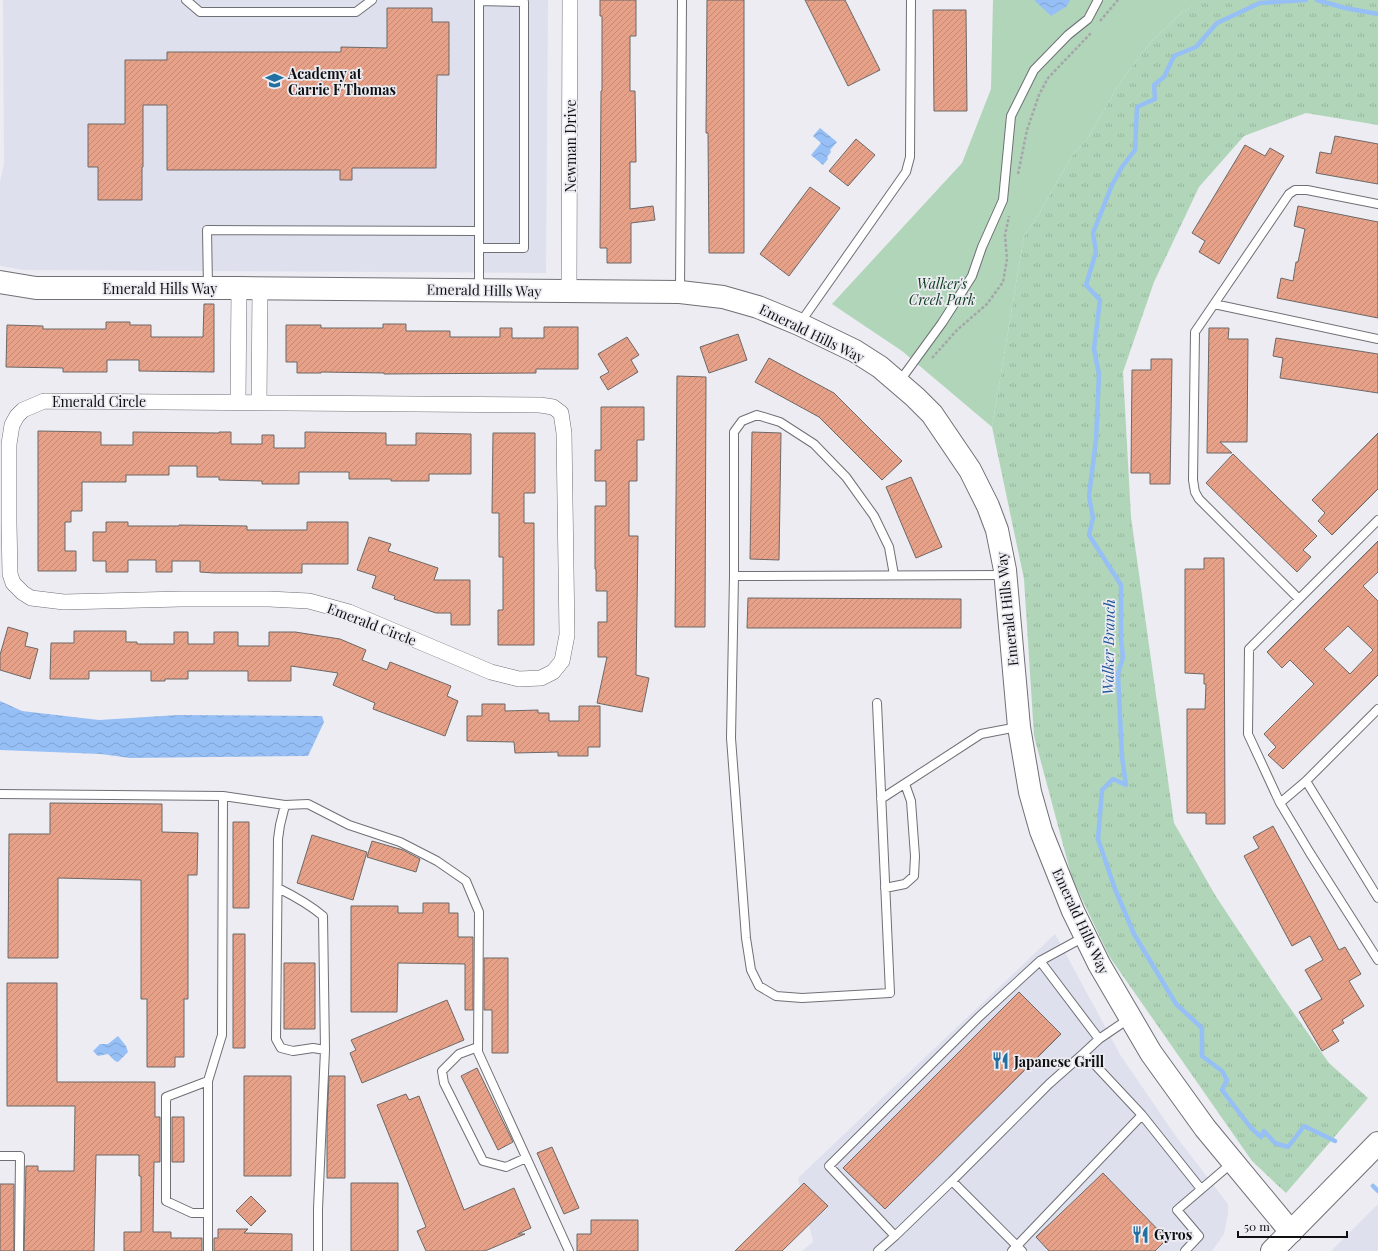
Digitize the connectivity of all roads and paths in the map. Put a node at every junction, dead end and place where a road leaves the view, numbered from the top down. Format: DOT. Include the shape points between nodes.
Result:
graph roads {
  1 [pos="186,0"];
  2 [pos="372,0"];
  3 [pos="479,0"];
  4 [pos="570,0"];
  5 [pos="682,0"];
  6 [pos="910,0"];
  7 [pos="1098,0"];
  8 [pos="1378,204"];
  9 [pos="479,231"];
  10 [pos="479,248"];
  11 [pos="0,282"];
  12 [pos="208,288"];
  13 [pos="249,288"];
  14 [pos="479,290"];
  15 [pos="569,291"];
  16 [pos="680,292"];
  17 [pos="1214,304"];
  18 [pos="799,324"];
  19 [pos="1378,339"];
  20 [pos="898,383"];
  21 [pos="238,402"];
  22 [pos="259,402"];
  23 [pos="1378,520"];
  24 [pos="894,575"];
  25 [pos="1006,575"];
  26 [pos="734,576"];
  27 [pos="1299,599"];
  28 [pos="877,703"];
  29 [pos="1378,708"];
  30 [pos="1018,727"];
  31 [pos="1306,781"];
  32 [pos="905,784"];
  33 [pos="0,794"];
  34 [pos="223,796"];
  35 [pos="881,799"];
  36 [pos="1280,803"];
  37 [pos="285,805"];
  38 [pos="278,888"];
  39 [pos="885,888"];
  40 [pos="1378,898"];
  41 [pos="1086,936"];
  42 [pos="1378,960"];
  43 [pos="1040,961"];
  44 [pos="1130,1018"];
  45 [pos="1100,1039"];
  46 [pos="478,1047"];
  47 [pos="325,1050"];
  48 [pos="1084,1053"];
  49 [pos="208,1080"];
  50 [pos="1142,1115"];
  51 [pos="1378,1143"];
  52 [pos="0,1156"];
  53 [pos="526,1158"];
  54 [pos="1234,1162"];
  55 [pos="952,1181"];
  56 [pos="1201,1189"];
  57 [pos="208,1213"];
  58 [pos="1291,1232"];
  59 [pos="895,1236"];
  60 [pos="1017,1249"];
  61 [pos="19,1251"];
  62 [pos="208,1251"];
  63 [pos="318,1251"];
  64 [pos="569,1251"];
  65 [pos="878,1251"];
  66 [pos="1185,1251"];
  67 [pos="1272,1251"];
  1 -- 2 [label="lane" via="200,12 356,12"];
  3 -- 9 [label="lane"];
  3 -- 10 [label="lane" via="524,2 524,248"];
  4 -- 15 [label="street, Newman Drive"];
  5 -- 16 [label="lane"];
  6 -- 18 [label="lane" via="910,157 906,172"];
  7 -- 20 [label="lane" via="1088,19 1068,35 1034,70 1011,116 1003,200 972,276 942,323"];
  8 -- 17 [label="lane" via="1295,190 1289,194"];
  9 -- 10 [label="lane"];
  9 -- 12 [label="lane" via="207,230"];
  10 -- 14 [label="lane"];
  11 -- 12 [label="street, Emerald Hills Way" via="36,288"];
  12 -- 13 [label="street, Emerald Hills Way"];
  13 -- 14 [label="street, Emerald Hills Way"];
  13 -- 21 [label="street"];
  13 -- 22 [label="street"];
  14 -- 15 [label="street, Emerald Hills Way"];
  15 -- 16 [label="street, Emerald Hills Way"];
  16 -- 18 [label="street, Emerald Hills Way" via="758,306"];
  17 -- 19 [label="lane"];
  17 -- 27 [label="lane" via="1194,332 1194,492"];
  18 -- 20 [label="street, Emerald Hills Way" via="855,351 880,367"];
  20 -- 25 [label="street, Emerald Hills Way" via="932,414 970,470 997,530"];
  21 -- 22 [label="street, Emerald Circle"];
  21 -- 22 [label="street, Emerald Circle" via="44,400 23,410 12,425 9,444 10,574 13,583 30,598 64,602 181,599 309,601 349,612 491,672 519,679 541,678 553,672 562,661 567,635 564,433 561,413 553,407 540,405"];
  23 -- 27 [label="lane"];
  24 -- 25 [label="lane"];
  24 -- 26 [label="lane"];
  24 -- 26 [label="lane" via="889,546 874,516 846,477 814,444 780,422 757,415 742,421 734,432"];
  25 -- 30 [label="street, Emerald Hills Way"];
  26 -- 39 [label="lane" via="731,738 746,938 750,970 759,986 776,996 802,998 890,993"];
  27 -- 36 [label="lane" via="1249,649 1248,734"];
  28 -- 35 [label="lane"];
  29 -- 31 [label="lane"];
  30 -- 32 [label="lane" via="981,734"];
  30 -- 41 [label="street, Emerald Hills Way" via="1030,792 1041,831"];
  31 -- 36 [label="lane"];
  31 -- 40 [label="lane"];
  32 -- 35 [label="lane"];
  32 -- 39 [label="lane" via="911,801 914,876 905,884"];
  33 -- 34 [label="lane"];
  34 -- 37 [label="lane"];
  34 -- 49 [label="lane" via="222,1035"];
  35 -- 39 [label="lane"];
  36 -- 42 [label="lane"];
  37 -- 38 [label="lane" via="278,839"];
  37 -- 46 [label="lane" via="308,804 349,824 400,842 437,861 466,882 479,912"];
  38 -- 47 [label="lane" via="306,902 323,916"];
  38 -- 47 [label="lane" via="276,1039 280,1048 293,1051 313,1048"];
  41 -- 43 [label="lane"];
  41 -- 44 [label="street, Emerald Hills Way"];
  43 -- 45 [label="lane"];
  43 -- 59 [label="lane" via="979,1017 829,1166"];
  44 -- 45 [label="lane"];
  44 -- 54 [label="street, Emerald Hills Way" via="1151,1053 1205,1128"];
  45 -- 48 [label="lane"];
  46 -- 53 [label="lane"];
  46 -- 53 [label="lane" via="459,1054 442,1071 444,1083 483,1161 506,1167"];
  47 -- 63 [label="lane"];
  48 -- 50 [label="lane"];
  48 -- 55 [label="lane" via="1049,1084"];
  49 -- 57 [label="lane"];
  49 -- 57 [label="lane" via="166,1096 166,1201 192,1213"];
  50 -- 56 [label="lane"];
  50 -- 60 [label="lane"];
  51 -- 58 [label="street"];
  52 -- 61 [label="lane" via="20,1156"];
  53 -- 64 [label="lane"];
  54 -- 56 [label="lane"];
  54 -- 58 [label="street, Emerald Hills Way"];
  55 -- 59 [label="lane"];
  55 -- 60 [label="lane"];
  56 -- 66 [label="lane" via="1177,1210 1199,1236"];
  57 -- 62 [label="lane"];
  58 -- 67 [label="street"];
  59 -- 65 [label="lane"];
}
